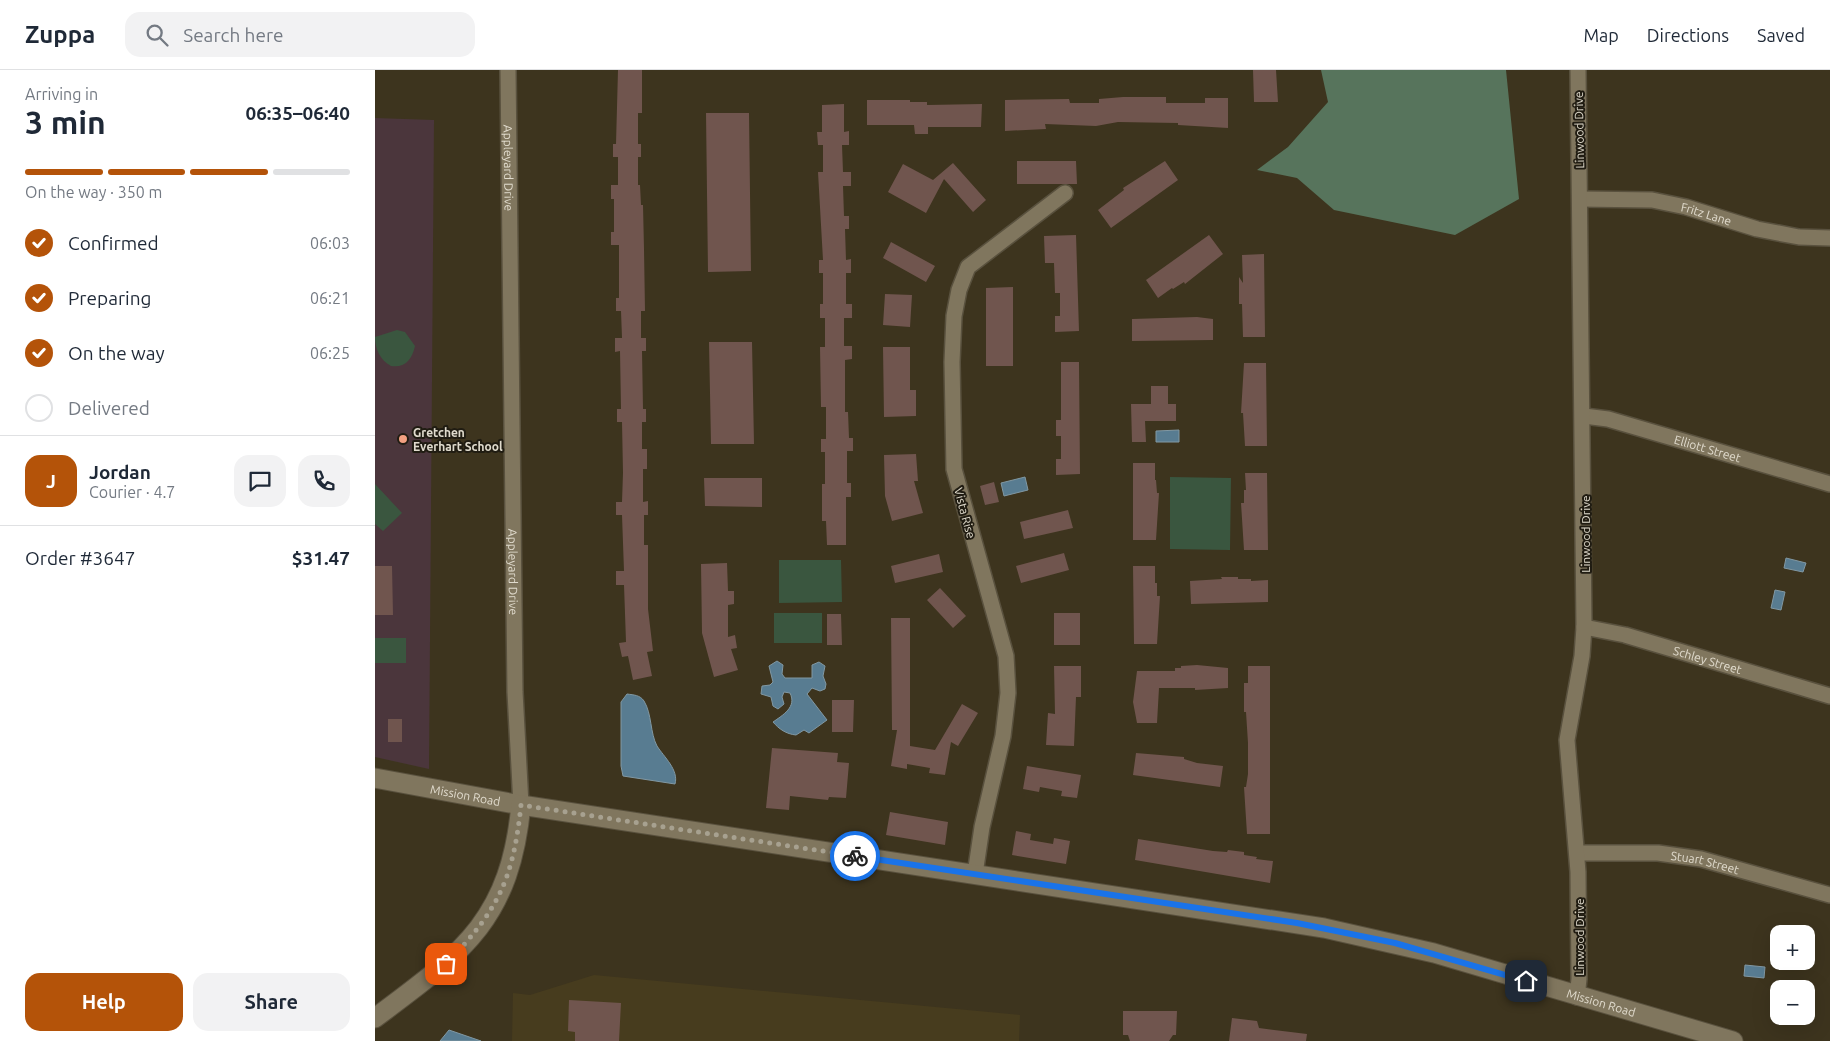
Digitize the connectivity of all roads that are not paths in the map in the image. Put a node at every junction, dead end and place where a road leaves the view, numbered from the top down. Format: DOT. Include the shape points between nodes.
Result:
graph roads {
  1 [pos="509,70"];
  2 [pos="1578,70"];
  3 [pos="1065,193"];
  4 [pos="1580,199"];
  5 [pos="1830,238"];
  6 [pos="1584,416"];
  7 [pos="1830,484"];
  8 [pos="1585,627"];
  9 [pos="1830,696"];
  10 [pos="375,778"];
  11 [pos="521,805"];
  12 [pos="1577,853"];
  13 [pos="975,874"];
  14 [pos="1830,894"];
  15 [pos="1577,997"];
  16 [pos="375,1018"];
  17 [pos="1733,1041"];
  1 -- 11 [label="street, Appleyard Drive" via="515,692"];
  2 -- 4 [label="street, Linwood Drive"];
  3 -- 13 [label="street, Vista Rise" via="968,267 954,316 954,469 1006,656 1008,693 1003,736 981,827"];
  4 -- 5 [label="street, Fritz Lane" via="1653,200 1757,229 1799,237"];
  4 -- 6 [label="street, Linwood Drive"];
  6 -- 7 [label="street, Elliott Street" via="1608,419"];
  6 -- 8 [label="street, Linwood Drive"];
  8 -- 9 [label="street, Schley Street" via="1625,635"];
  8 -- 12 [label="street, Linwood Drive" via="1567,740"];
  10 -- 11 [label="street, Mission Road"];
  11 -- 13 [label="street, Mission Road"];
  11 -- 16 [label="street, Appleyard Drive" via="515,850 493,908 446,964"];
  12 -- 14 [label="street, Stuart Street" via="1658,853 1701,859"];
  12 -- 15 [label="street, Linwood Drive"];
  13 -- 15 [label="street, Mission Road" via="1323,928 1435,954"];
  15 -- 17 [label="street, Mission Road"];
}
